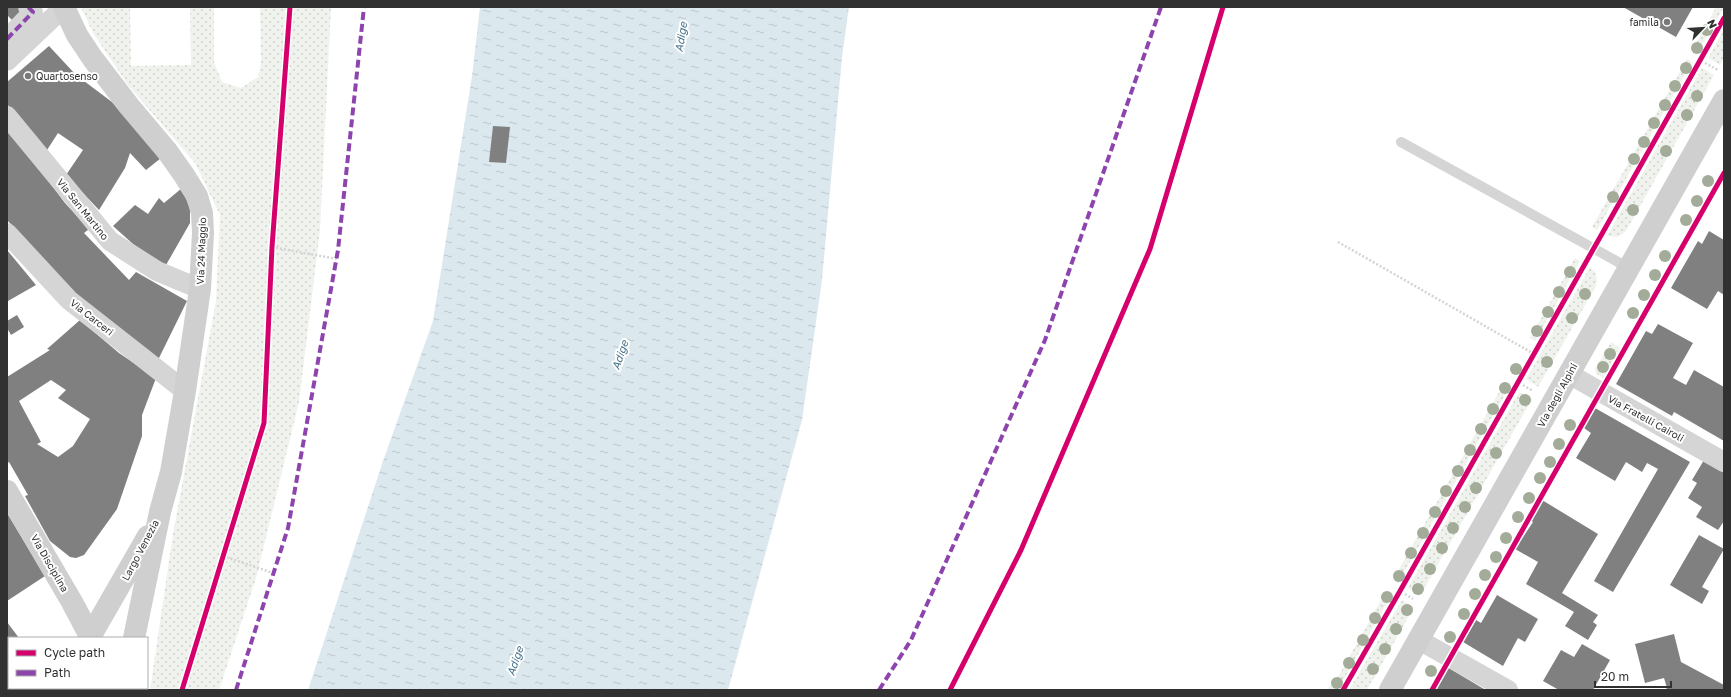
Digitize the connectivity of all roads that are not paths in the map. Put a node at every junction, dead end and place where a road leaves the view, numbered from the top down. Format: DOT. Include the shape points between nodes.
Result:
graph roads {
  1 [pos="28,7"];
  2 [pos="64,7"];
  3 [pos="7,38"];
  4 [pos="7,61"];
  5 [pos="1723,105"];
  6 [pos="7,116"];
  7 [pos="1401,142"];
  8 [pos="7,233"];
  9 [pos="1629,268"];
  10 [pos="200,289"];
  11 [pos="1569,374"];
  12 [pos="186,391"];
  13 [pos="1724,462"];
  14 [pos="7,491"];
  15 [pos="160,512"];
  16 [pos="90,637"];
  17 [pos="91,637"];
  18 [pos="134,637"];
  19 [pos="1419,640"];
  20 [pos="1390,690"];
  21 [pos="1508,690"];
  1 -- 3 [label="street" via="33,12"];
  2 -- 4 [label="street"];
  2 -- 10 [label="street, Via 24 Maggio" via="77,35 93,59 167,151 197,196 202,213 203,233"];
  5 -- 9 [label="street, Via degli Alpini"];
  6 -- 10 [label="street, Via San Martino" via="110,241 156,271"];
  7 -- 9 [label="lane"];
  8 -- 12 [label="street, Via Carceri" via="69,300"];
  9 -- 11 [label="street, Via degli Alpini"];
  10 -- 12 [label="street, Via 24 Maggio"];
  11 -- 13 [label="street, Via Fratelli Cairoli"];
  11 -- 19 [label="street, Via degli Alpini"];
  12 -- 15 [label="street, Via 24 Maggio" via="171,472"];
  14 -- 16 [label="street, Via Disciplina"];
  15 -- 17 [label="street, Largo Venezia" via="137,558"];
  15 -- 18 [label="street, Largo Venezia"];
  19 -- 20 [label="street, Via degli Alpini"];
  19 -- 21 [label="street"];
}
